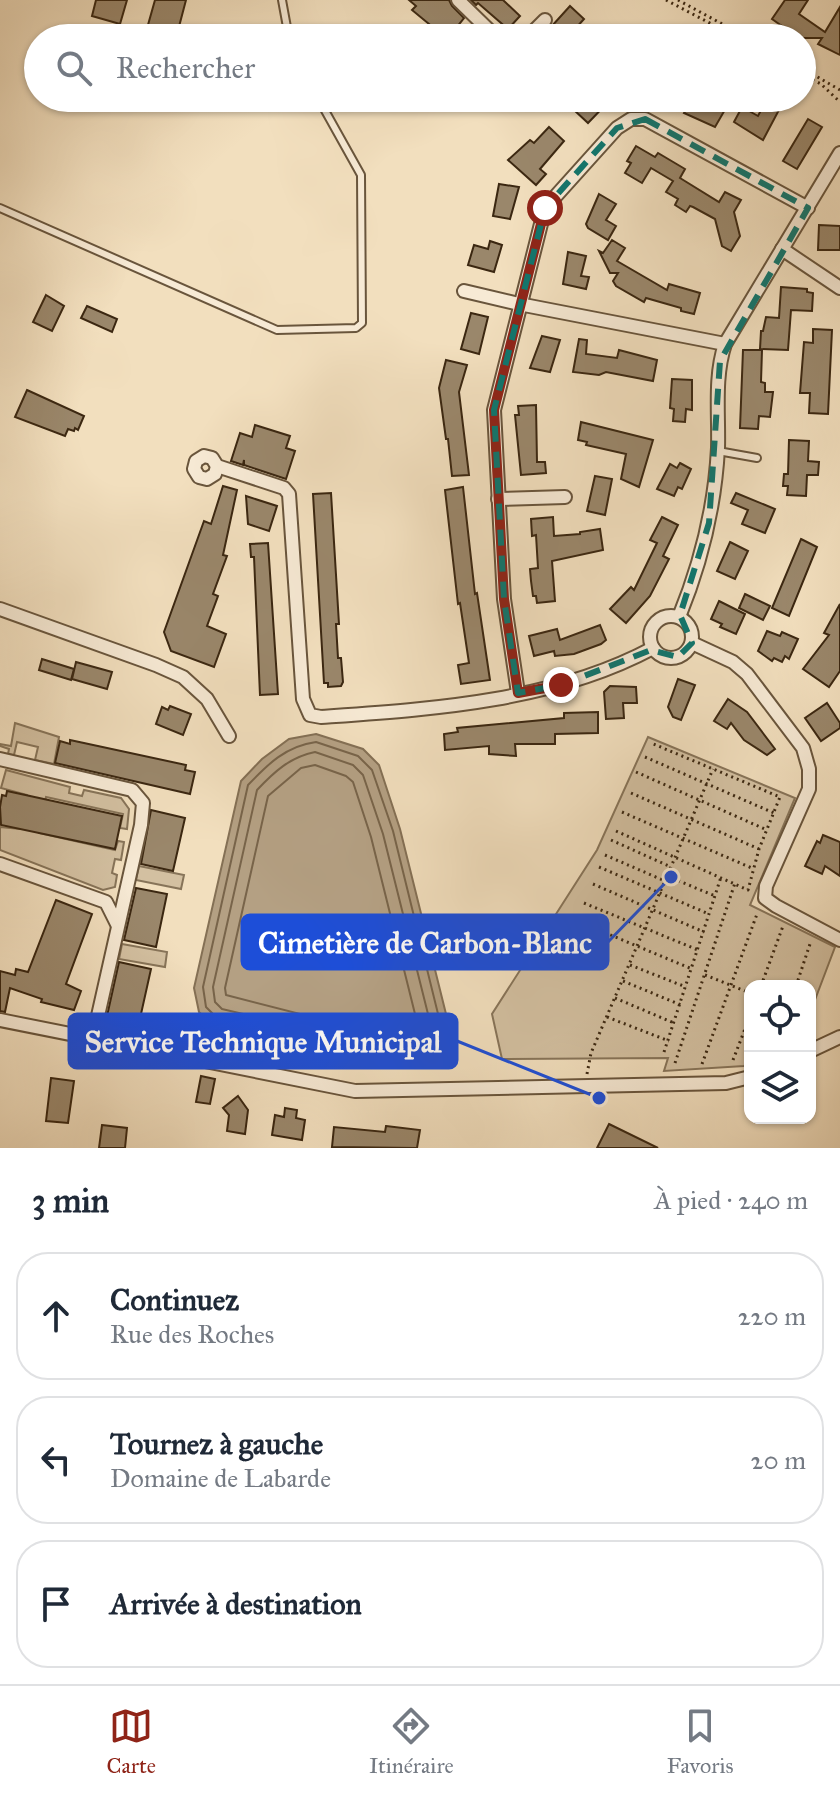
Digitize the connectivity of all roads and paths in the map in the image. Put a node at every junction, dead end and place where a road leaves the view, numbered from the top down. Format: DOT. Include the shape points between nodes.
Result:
graph roads {
  1 [pos="282,0"];
  2 [pos="458,0"];
  3 [pos="666,0"];
  4 [pos="678,0"];
  5 [pos="545,20"];
  6 [pos="286,24"];
  7 [pos="483,24"];
  8 [pos="541,24"];
  9 [pos="711,24"];
  10 [pos="722,24"];
  11 [pos="816,76"];
  12 [pos="816,81"];
  13 [pos="840,90"];
  14 [pos="840,102"];
  15 [pos="326,112"];
  16 [pos="840,153"];
  17 [pos="0,208"];
  18 [pos="808,208"];
  19 [pos="782,249"];
  20 [pos="840,288"];
  21 [pos="464,291"];
  22 [pos="519,304"];
  23 [pos="725,344"];
  24 [pos="718,451"];
  25 [pos="757,458"];
  26 [pos="216,470"];
  27 [pos="565,497"];
  28 [pos="498,499"];
  29 [pos="0,609"];
  30 [pos="679,617"];
  31 [pos="692,643"];
  32 [pos="653,648"];
  33 [pos="518,693"];
  34 [pos="229,736"];
  35 [pos="651,743"];
  36 [pos="645,757"];
  37 [pos="0,759"];
  38 [pos="713,769"];
  39 [pos="636,772"];
  40 [pos="707,783"];
  41 [pos="631,793"];
  42 [pos="699,800"];
  43 [pos="622,812"];
  44 [pos="774,813"];
  45 [pos="691,820"];
  46 [pos="767,830"];
  47 [pos="616,831"];
  48 [pos="683,838"];
  49 [pos="611,840"];
  50 [pos="759,849"];
  51 [pos="605,855"];
  52 [pos="676,856"];
  53 [pos="0,864"];
  54 [pos="599,867"];
  55 [pos="671,867"];
  56 [pos="754,869"];
  57 [pos="721,876"];
  58 [pos="666,878"];
  59 [pos="735,883"];
  60 [pos="593,884"];
  61 [pos="660,892"];
  62 [pos="124,895"];
  63 [pos="715,896"];
  64 [pos="106,902"];
  65 [pos="584,903"];
  66 [pos="653,910"];
  67 [pos="709,914"];
  68 [pos="757,914"];
  69 [pos="577,921"];
  70 [pos="117,924"];
  71 [pos="783,926"];
  72 [pos="645,929"];
  73 [pos="704,932"];
  74 [pos="840,940"];
  75 [pos="811,941"];
  76 [pos="638,946"];
  77 [pos="698,950"];
  78 [pos="630,965"];
  79 [pos="692,969"];
  80 [pos="705,975"];
  81 [pos="763,980"];
  82 [pos="798,980"];
  83 [pos="623,981"];
  84 [pos="730,985"];
  85 [pos="686,987"];
  86 [pos="744,991"];
  87 [pos="615,998"];
  88 [pos="681,1005"];
  89 [pos="607,1017"];
  90 [pos="0,1020"];
  91 [pos="675,1023"];
  92 [pos="744,1032"];
  93 [pos="840,1037"];
  94 [pos="93,1038"];
  95 [pos="669,1041"];
  96 [pos="816,1048"];
  97 [pos="664,1052"];
  98 [pos="733,1060"];
  99 [pos="675,1063"];
  100 [pos="702,1064"];
  101 [pos="744,1078"];
  102 [pos="586,1086"];
  1 -- 6 [label="lane"];
  2 -- 7 [label="street"];
  3 -- 9 [label="path"];
  4 -- 10 [label="path"];
  5 -- 8 [label="street"];
  11 -- 13 [label="path"];
  12 -- 14 [label="path"];
  15 -- 17 [label="lane" via="361,175 362,323 356,328 277,330"];
  16 -- 18 [label="street"];
  18 -- 19 [label="street"];
  18 -- 22 [label="street" via="645,119 631,119 545,208"];
  19 -- 20 [label="street"];
  19 -- 23 [label="street"];
  21 -- 22 [label="street"];
  22 -- 23 [label="street"];
  22 -- 28 [label="street" via="494,410"];
  23 -- 24 [label="street"];
  24 -- 25 [label="lane"];
  24 -- 30 [label="street" via="709,523"];
  26 -- 33 [label="street" via="289,494 303,699 310,715 405,711"];
  27 -- 28 [label="street"];
  28 -- 33 [label="street" via="504,599"];
  29 -- 34 [label="street" via="183,677 207,699"];
  30 -- 31 [label="street" via="692,630"];
  30 -- 32 [label="street" via="666,616 655,623"];
  31 -- 32 [label="street" via="678,657 664,657"];
  31 -- 74 [label="street" via="747,674 803,748 809,789 765,898"];
  32 -- 33 [label="street" via="572,681"];
  35 -- 38 [label="path"];
  36 -- 40 [label="path"];
  37 -- 62 [label="street" via="132,790 143,803"];
  38 -- 40 [label="path"];
  38 -- 44 [label="path" via="780,797"];
  39 -- 42 [label="path"];
  40 -- 42 [label="path"];
  40 -- 44 [label="path"];
  41 -- 45 [label="path"];
  42 -- 45 [label="path"];
  42 -- 46 [label="path"];
  43 -- 48 [label="path"];
  44 -- 46 [label="path"];
  45 -- 48 [label="path"];
  45 -- 50 [label="path"];
  46 -- 50 [label="path"];
  47 -- 52 [label="path"];
  48 -- 52 [label="path"];
  48 -- 56 [label="path"];
  49 -- 55 [label="path"];
  50 -- 56 [label="path"];
  51 -- 58 [label="path"];
  52 -- 55 [label="path"];
  52 -- 57 [label="path"];
  53 -- 64 [label="street"];
  54 -- 61 [label="path"];
  55 -- 58 [label="path"];
  56 -- 59 [label="path" via="748,890"];
  57 -- 59 [label="path"];
  57 -- 63 [label="path"];
  58 -- 61 [label="path"];
  58 -- 63 [label="path"];
  59 -- 80 [label="path"];
  60 -- 66 [label="path"];
  61 -- 66 [label="path"];
  61 -- 67 [label="path"];
  62 -- 64 [label="street"];
  62 -- 70 [label="street"];
  63 -- 67 [label="path"];
  64 -- 70 [label="street"];
  65 -- 72 [label="path"];
  66 -- 72 [label="path"];
  66 -- 73 [label="path"];
  67 -- 73 [label="path"];
  68 -- 84 [label="path"];
  69 -- 76 [label="path"];
  70 -- 94 [label="street"];
  71 -- 81 [label="path"];
  72 -- 76 [label="path"];
  72 -- 77 [label="path"];
  73 -- 77 [label="path"];
  75 -- 82 [label="path"];
  76 -- 78 [label="path"];
  76 -- 79 [label="path"];
  77 -- 79 [label="path"];
  78 -- 83 [label="path"];
  78 -- 85 [label="path"];
  79 -- 85 [label="path"];
  80 -- 84 [label="path"];
  80 -- 99 [label="path"];
  83 -- 87 [label="path"];
  83 -- 88 [label="path"];
  84 -- 86 [label="path"];
  84 -- 100 [label="path"];
  85 -- 88 [label="path"];
  87 -- 89 [label="path"];
  87 -- 91 [label="path"];
  88 -- 91 [label="path"];
  89 -- 95 [label="path"];
  89 -- 102 [label="path" via="588,1060"];
  90 -- 94 [label="street"];
  91 -- 95 [label="path"];
  92 -- 98 [label="path"];
  93 -- 96 [label="street"];
  94 -- 102 [label="street" via="355,1091"];
  95 -- 97 [label="path"];
  101 -- 102 [label="street"];
}
